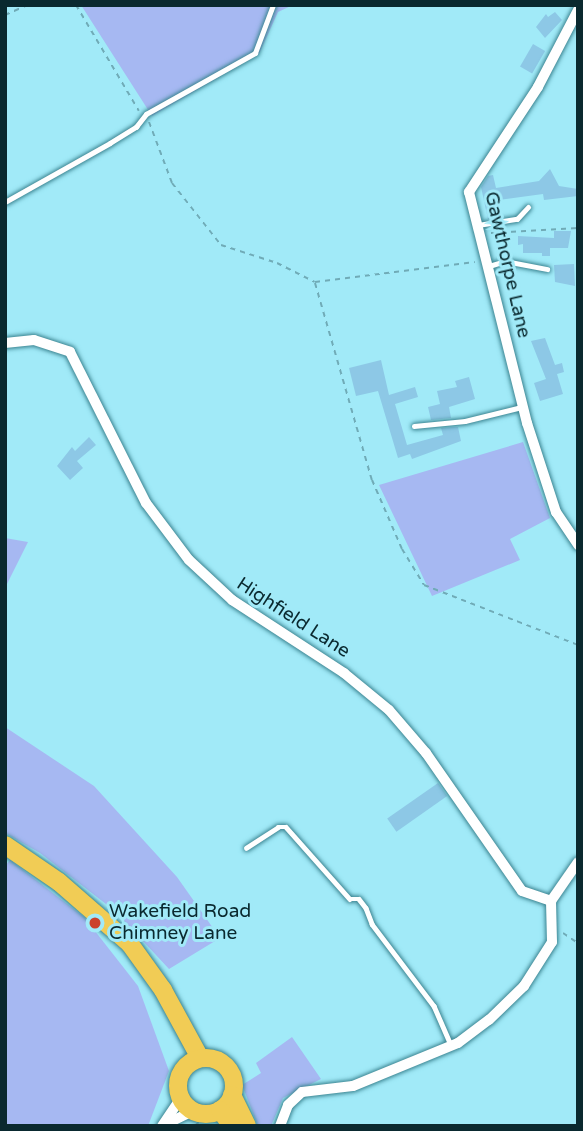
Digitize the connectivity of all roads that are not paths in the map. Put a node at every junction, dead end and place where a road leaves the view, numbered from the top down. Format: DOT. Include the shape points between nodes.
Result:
graph roads {
  1 [pos="273,5"];
  2 [pos="578,10"];
  3 [pos="5,202"];
  4 [pos="528,207"];
  5 [pos="479,229"];
  6 [pos="487,263"];
  7 [pos="547,269"];
  8 [pos="5,343"];
  9 [pos="523,406"];
  10 [pos="414,426"];
  11 [pos="578,545"];
  12 [pos="5,845"];
  13 [pos="246,848"];
  14 [pos="578,862"];
  15 [pos="551,901"];
  16 [pos="177,1021"];
  17 [pos="451,1045"];
  18 [pos="201,1058"];
  19 [pos="182,1071"];
  20 [pos="232,1095"];
  21 [pos="199,1111"];
  22 [pos="163,1125"];
  23 [pos="232,1126"];
  24 [pos="247,1126"];
  25 [pos="280,1126"];
  1 -- 3 [label="lane" via="255,53"];
  2 -- 5 [label="street, Gawthorpe Lane" via="538,88 469,192"];
  4 -- 5 [label="lane" via="517,219"];
  5 -- 6 [label="street, Gawthorpe Lane"];
  6 -- 7 [label="lane" via="505,261"];
  6 -- 9 [label="street, Gawthorpe Lane"];
  8 -- 15 [label="street, Highfield Lane" via="34,340 70,352 146,503 189,560 240,606 344,673 389,710 426,753 522,891"];
  9 -- 10 [label="lane" via="465,421"];
  9 -- 11 [label="street, Gawthorpe Lane" via="556,512"];
  12 -- 16 [label="highway" via="69,890 130,943 163,989"];
  13 -- 17 [label="lane" via="278,827 286,827 350,899 359,899 366,908 372,924 435,1006"];
  14 -- 15 [label="street"];
  15 -- 17 [label="street" via="552,942 524,986 489,1020"];
  16 -- 18 [label="highway"];
  16 -- 19 [label="highway"];
  17 -- 25 [label="street" via="353,1086 302,1092 288,1105"];
  18 -- 19 [label="highway"];
  18 -- 20 [label="highway" via="217,1060 229,1071"];
  19 -- 21 [label="highway"];
  20 -- 21 [label="highway"];
  20 -- 24 [label="highway"];
  21 -- 22 [label="street"];
  21 -- 22 [label="street"];
  21 -- 23 [label="highway"];
}
